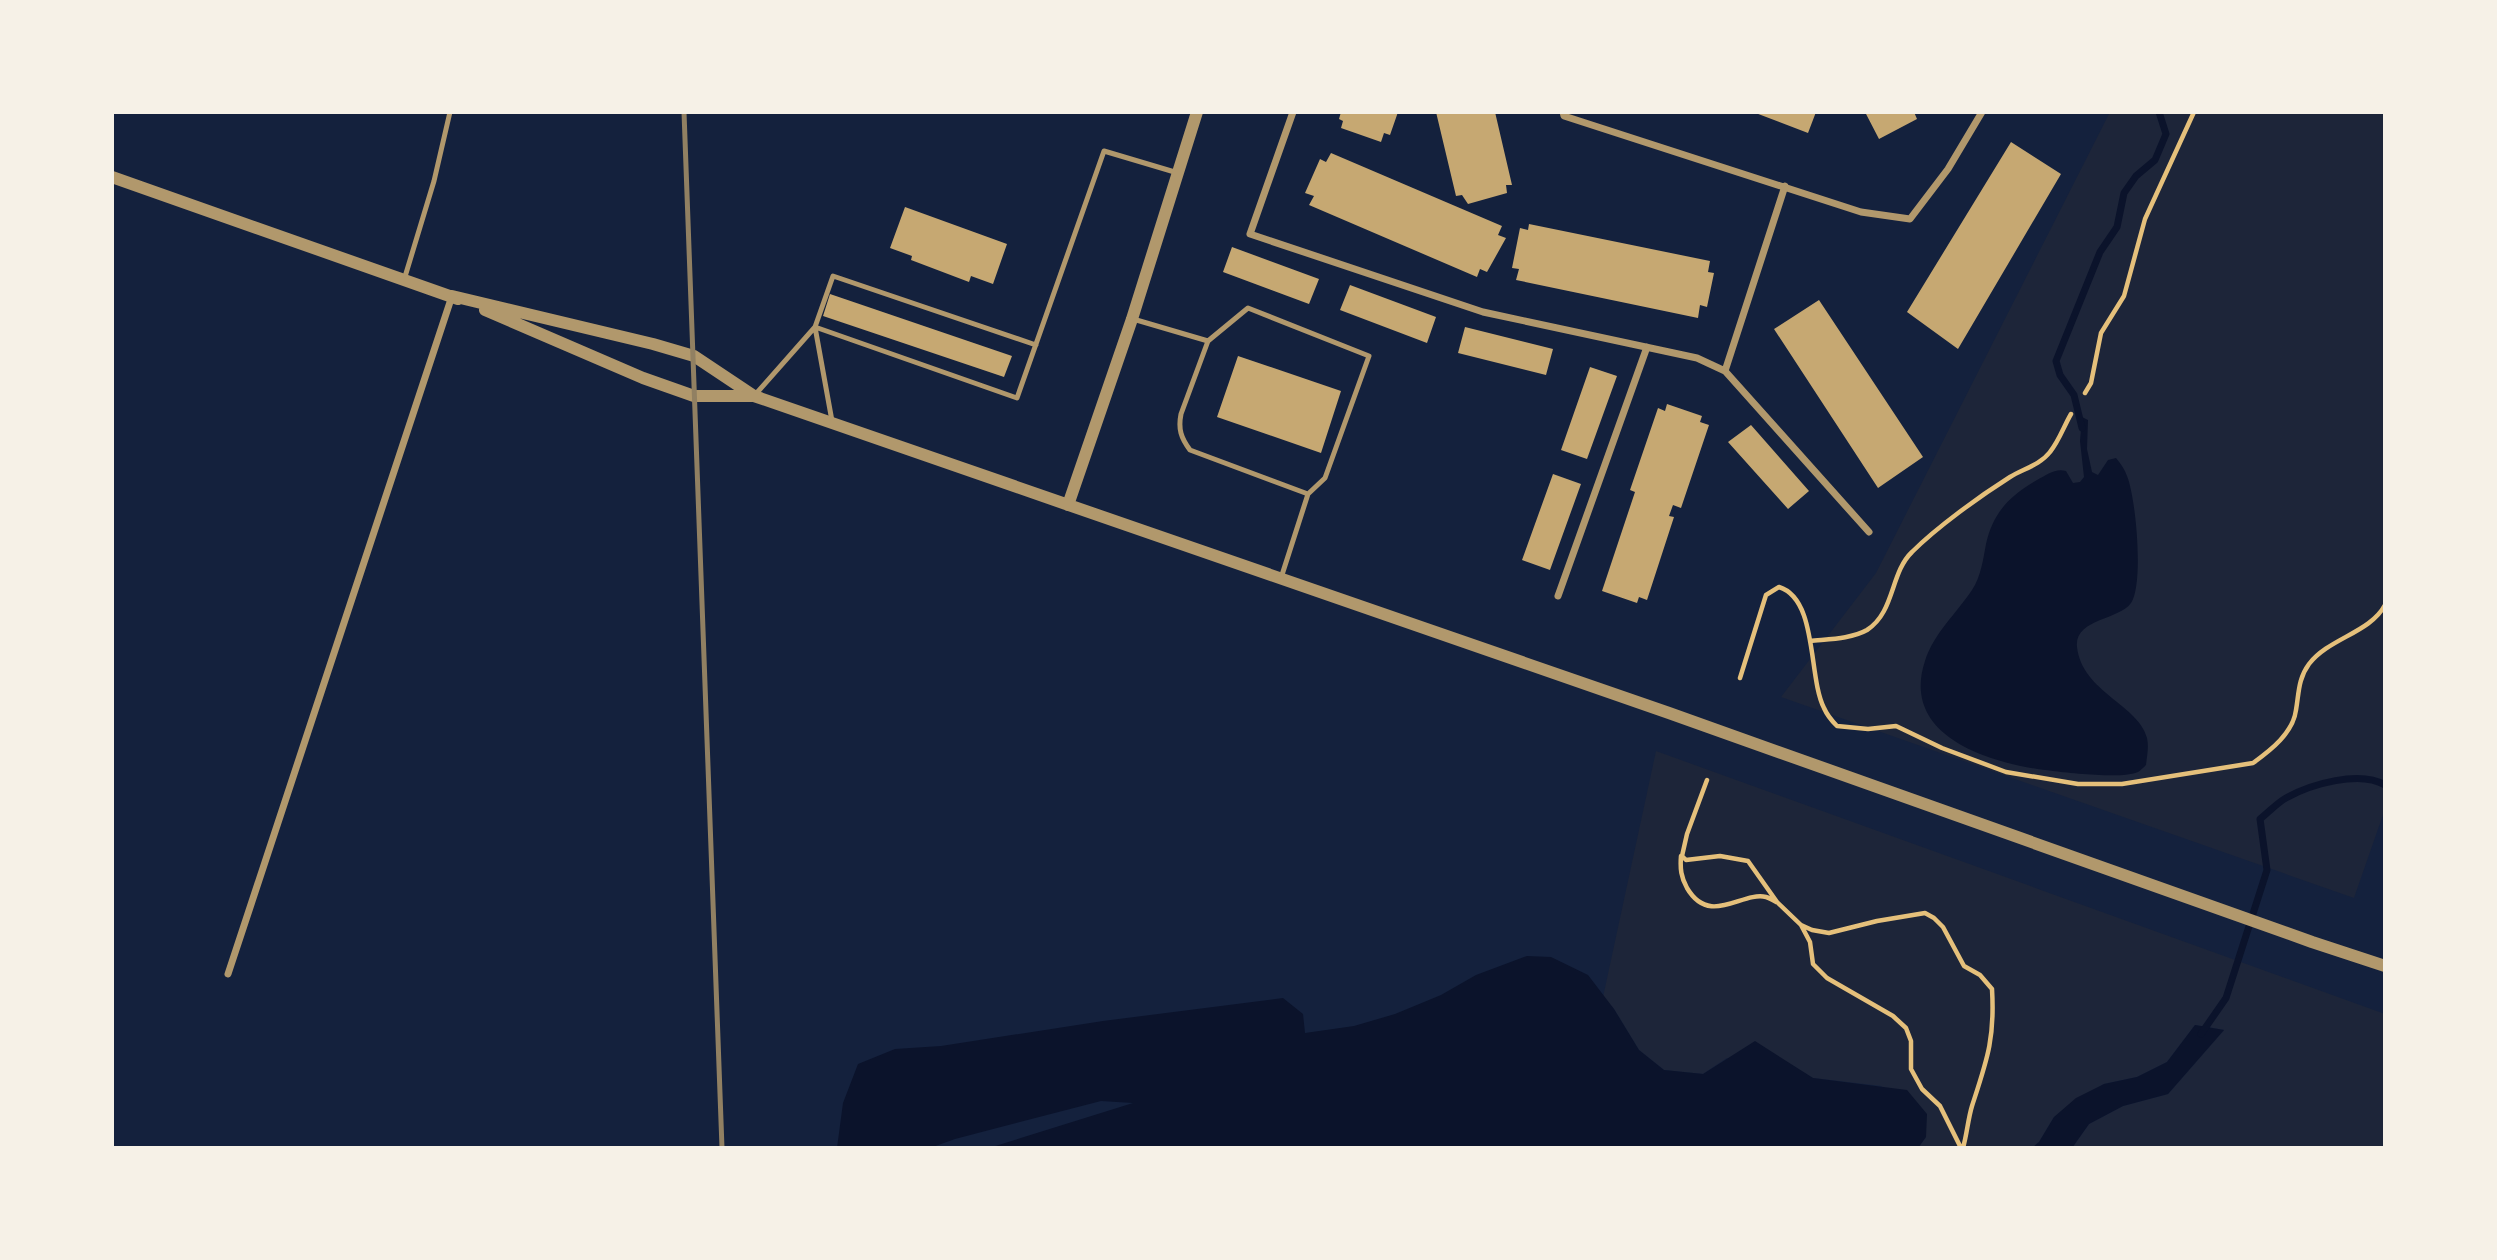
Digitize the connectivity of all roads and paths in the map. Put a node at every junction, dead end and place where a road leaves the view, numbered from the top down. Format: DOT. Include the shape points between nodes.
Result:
graph roads {
  1 [pos="450,112"];
  2 [pos="1197,112"];
  3 [pos="1293,112"];
  4 [pos="1563,112"];
  5 [pos="1982,112"];
  6 [pos="2194,112"];
  7 [pos="1178,173"];
  8 [pos="112,177"];
  9 [pos="1785,186"];
  10 [pos="404,280"];
  11 [pos="452,296"];
  12 [pos="1132,319"];
  13 [pos="815,327"];
  14 [pos="1208,341"];
  15 [pos="1036,345"];
  16 [pos="1647,347"];
  17 [pos="1725,371"];
  18 [pos="2085,393"];
  19 [pos="754,396"];
  20 [pos="2071,414"];
  21 [pos="833,424"];
  22 [pos="1308,494"];
  23 [pos="1068,505"];
  24 [pos="1869,532"];
  25 [pos="1281,578"];
  26 [pos="1558,596"];
  27 [pos="2385,605"];
  28 [pos="1810,640"];
  29 [pos="1740,678"];
  30 [pos="1707,780"];
  31 [pos="1682,856"];
  32 [pos="1776,902"];
  33 [pos="1801,925"];
  34 [pos="2385,966"];
  35 [pos="228,974"];
  36 [pos="1962,1148"];
  1 -- 10 [label="lane"];
  2 -- 7 [label="street"];
  3 -- 16 [label="street" via="1250,234 1483,312"];
  4 -- 9 [label="street"];
  5 -- 9 [label="street" via="1948,170 1910,219 1861,212"];
  6 -- 18 [label="path" via="2145,219 2131,277 2101,333"];
  7 -- 12 [label="street"];
  7 -- 15 [label="lane" via="1104,151"];
  8 -- 10 [label="street"];
  9 -- 17 [label="street"];
  10 -- 11 [label="street"];
  11 -- 19 [label="street" via="694,356"];
  11 -- 19 [label="street" via="643,379 694,396"];
  11 -- 35 [label="street"];
  12 -- 14 [label="lane"];
  12 -- 23 [label="street"];
  13 -- 15 [label="lane" via="833,276"];
  13 -- 15 [label="lane" via="1017,398"];
  13 -- 19 [label="lane"];
  13 -- 21 [label="lane"];
  14 -- 22 [label="lane" via="1181,414 1182,439 1190,450"];
  14 -- 22 [label="lane" via="1248,308 1369,356 1325,478"];
  16 -- 17 [label="street" via="1697,358"];
  16 -- 26 [label="street"];
  17 -- 24 [label="street"];
  19 -- 21 [label="street"];
  20 -- 28 [label="path" via="2050,452 2037,464 1992,489 1910,553 1883,613 1868,629"];
  21 -- 23 [label="street"];
  22 -- 25 [label="lane"];
  23 -- 25 [label="street"];
  25 -- 34 [label="street"];
  27 -- 28 [label="path" via="2361,630 2341,638 2309,664 2299,681 2292,725 2270,752 2253,763 2122,784 2078,784 2006,772 1896,726 1837,726 1823,706"];
  28 -- 29 [label="path" via="1797,599 1779,587 1766,595"];
  30 -- 31 [label="path"];
  31 -- 32 [label="path" via="1686,860 1720,856 1748,861"];
  31 -- 32 [label="path" via="1682,879 1697,899 1721,907 1756,897"];
  32 -- 33 [label="path"];
  33 -- 36 [label="path" via="1810,942 1813,964 1827,978 1906,1028 1911,1069 1922,1089 1940,1106"];
  33 -- 36 [label="path" via="1829,933 1925,913 1943,927 1964,966 1992,989 1993,1032 1987,1064"];
}
